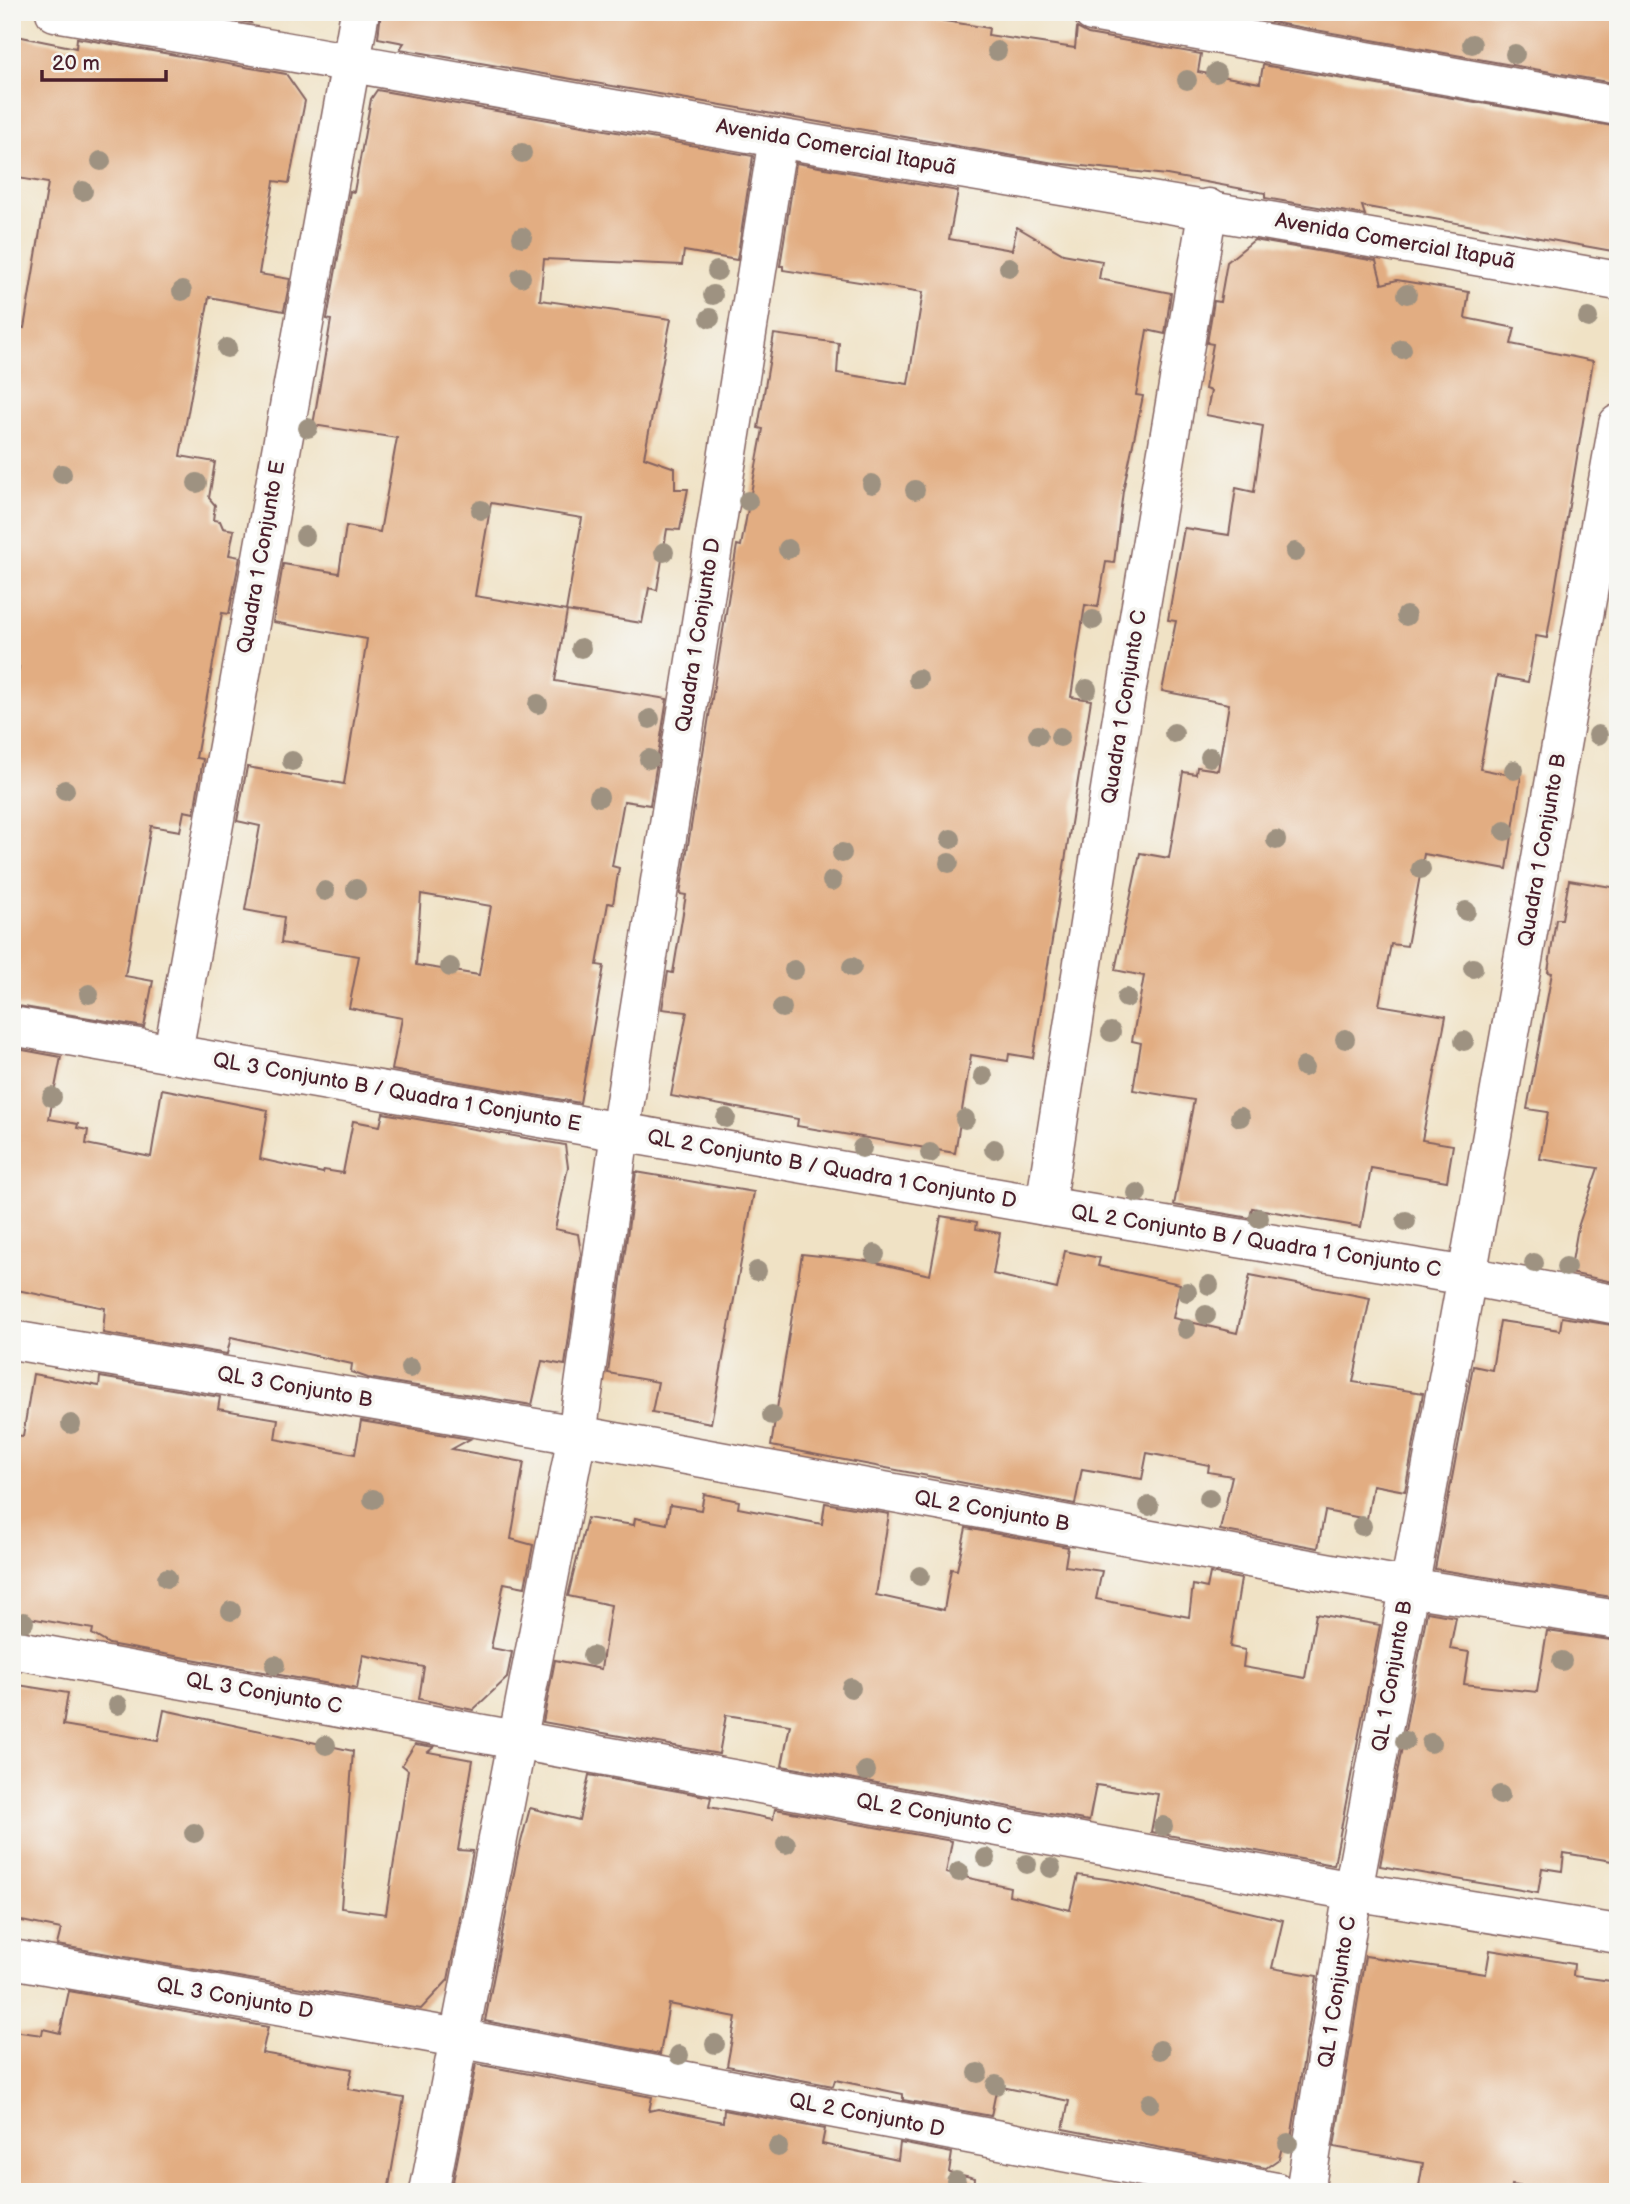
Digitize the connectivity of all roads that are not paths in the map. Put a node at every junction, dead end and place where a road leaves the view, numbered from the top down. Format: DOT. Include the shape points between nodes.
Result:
graph roads {
  1 [pos="55,12"];
  2 [pos="360,12"];
  3 [pos="1092,12"];
  4 [pos="1247,25"];
  5 [pos="350,61"];
  6 [pos="1618,106"];
  7 [pos="778,138"];
  8 [pos="1208,208"];
  9 [pos="1618,281"];
  10 [pos="1618,424"];
  11 [pos="12,1027"];
  12 [pos="173,1052"];
  13 [pos="620,1132"];
  14 [pos="1045,1206"];
  15 [pos="1467,1276"];
  16 [pos="1618,1305"];
  17 [pos="12,1340"];
  18 [pos="577,1435"];
  19 [pos="1408,1587"];
  20 [pos="1618,1620"];
  21 [pos="12,1649"];
  22 [pos="516,1738"];
  23 [pos="1353,1891"];
  24 [pos="1618,1934"];
  25 [pos="12,1959"];
  26 [pos="457,2038"];
  27 [pos="429,2192"];
  28 [pos="1276,2192"];
  29 [pos="1305,2192"];
  1 -- 5 [label="street, Avenida Comercial Itapuã"];
  2 -- 5 [label="street, Quadra 1 Conjunto E"];
  3 -- 4 [label="street"];
  4 -- 6 [label="street"];
  5 -- 7 [label="street, Avenida Comercial Itapuã"];
  5 -- 12 [label="street, Quadra 1 Conjunto E"];
  7 -- 8 [label="street, Avenida Comercial Itapuã"];
  7 -- 13 [label="street, Quadra 1 Conjunto D"];
  8 -- 9 [label="street, Avenida Comercial Itapuã"];
  8 -- 14 [label="street, Quadra 1 Conjunto C"];
  10 -- 15 [label="street, Quadra 1 Conjunto B"];
  11 -- 12 [label="street, QL 3 Conjunto B / Quadra 1 Conjunto E"];
  12 -- 13 [label="street, QL 3 Conjunto B / Quadra 1 Conjunto E"];
  13 -- 14 [label="street, QL 2 Conjunto B / Quadra 1 Conjunto D"];
  13 -- 18 [label="street, Quadra 1 Conjunto D"];
  14 -- 15 [label="street, QL 2 Conjunto B / Quadra 1 Conjunto C"];
  15 -- 16 [label="street, QL 2 Conjunto B / Quadra 1 Conjunto C"];
  15 -- 19 [label="street, Quadra 1 Conjunto B"];
  17 -- 18 [label="street, QL 3 Conjunto B"];
  18 -- 19 [label="street, QL 2 Conjunto B"];
  18 -- 22 [label="street, Quadra 1 Conjunto D"];
  19 -- 20 [label="street, QL 1 Conjunto B"];
  19 -- 23 [label="street, QL 1 Conjunto B"];
  21 -- 22 [label="street, QL 3 Conjunto C"];
  22 -- 23 [label="street, QL 2 Conjunto C"];
  22 -- 26 [label="street, Quadra 1 Conjunto D"];
  23 -- 24 [label="street, QL 1 Conjunto C"];
  23 -- 29 [label="street, QL 1 Conjunto C"];
  25 -- 26 [label="street, QL 3 Conjunto D"];
  26 -- 27 [label="street, Quadra 1 Conjunto D"];
  26 -- 28 [label="street, QL 2 Conjunto D"];
}
